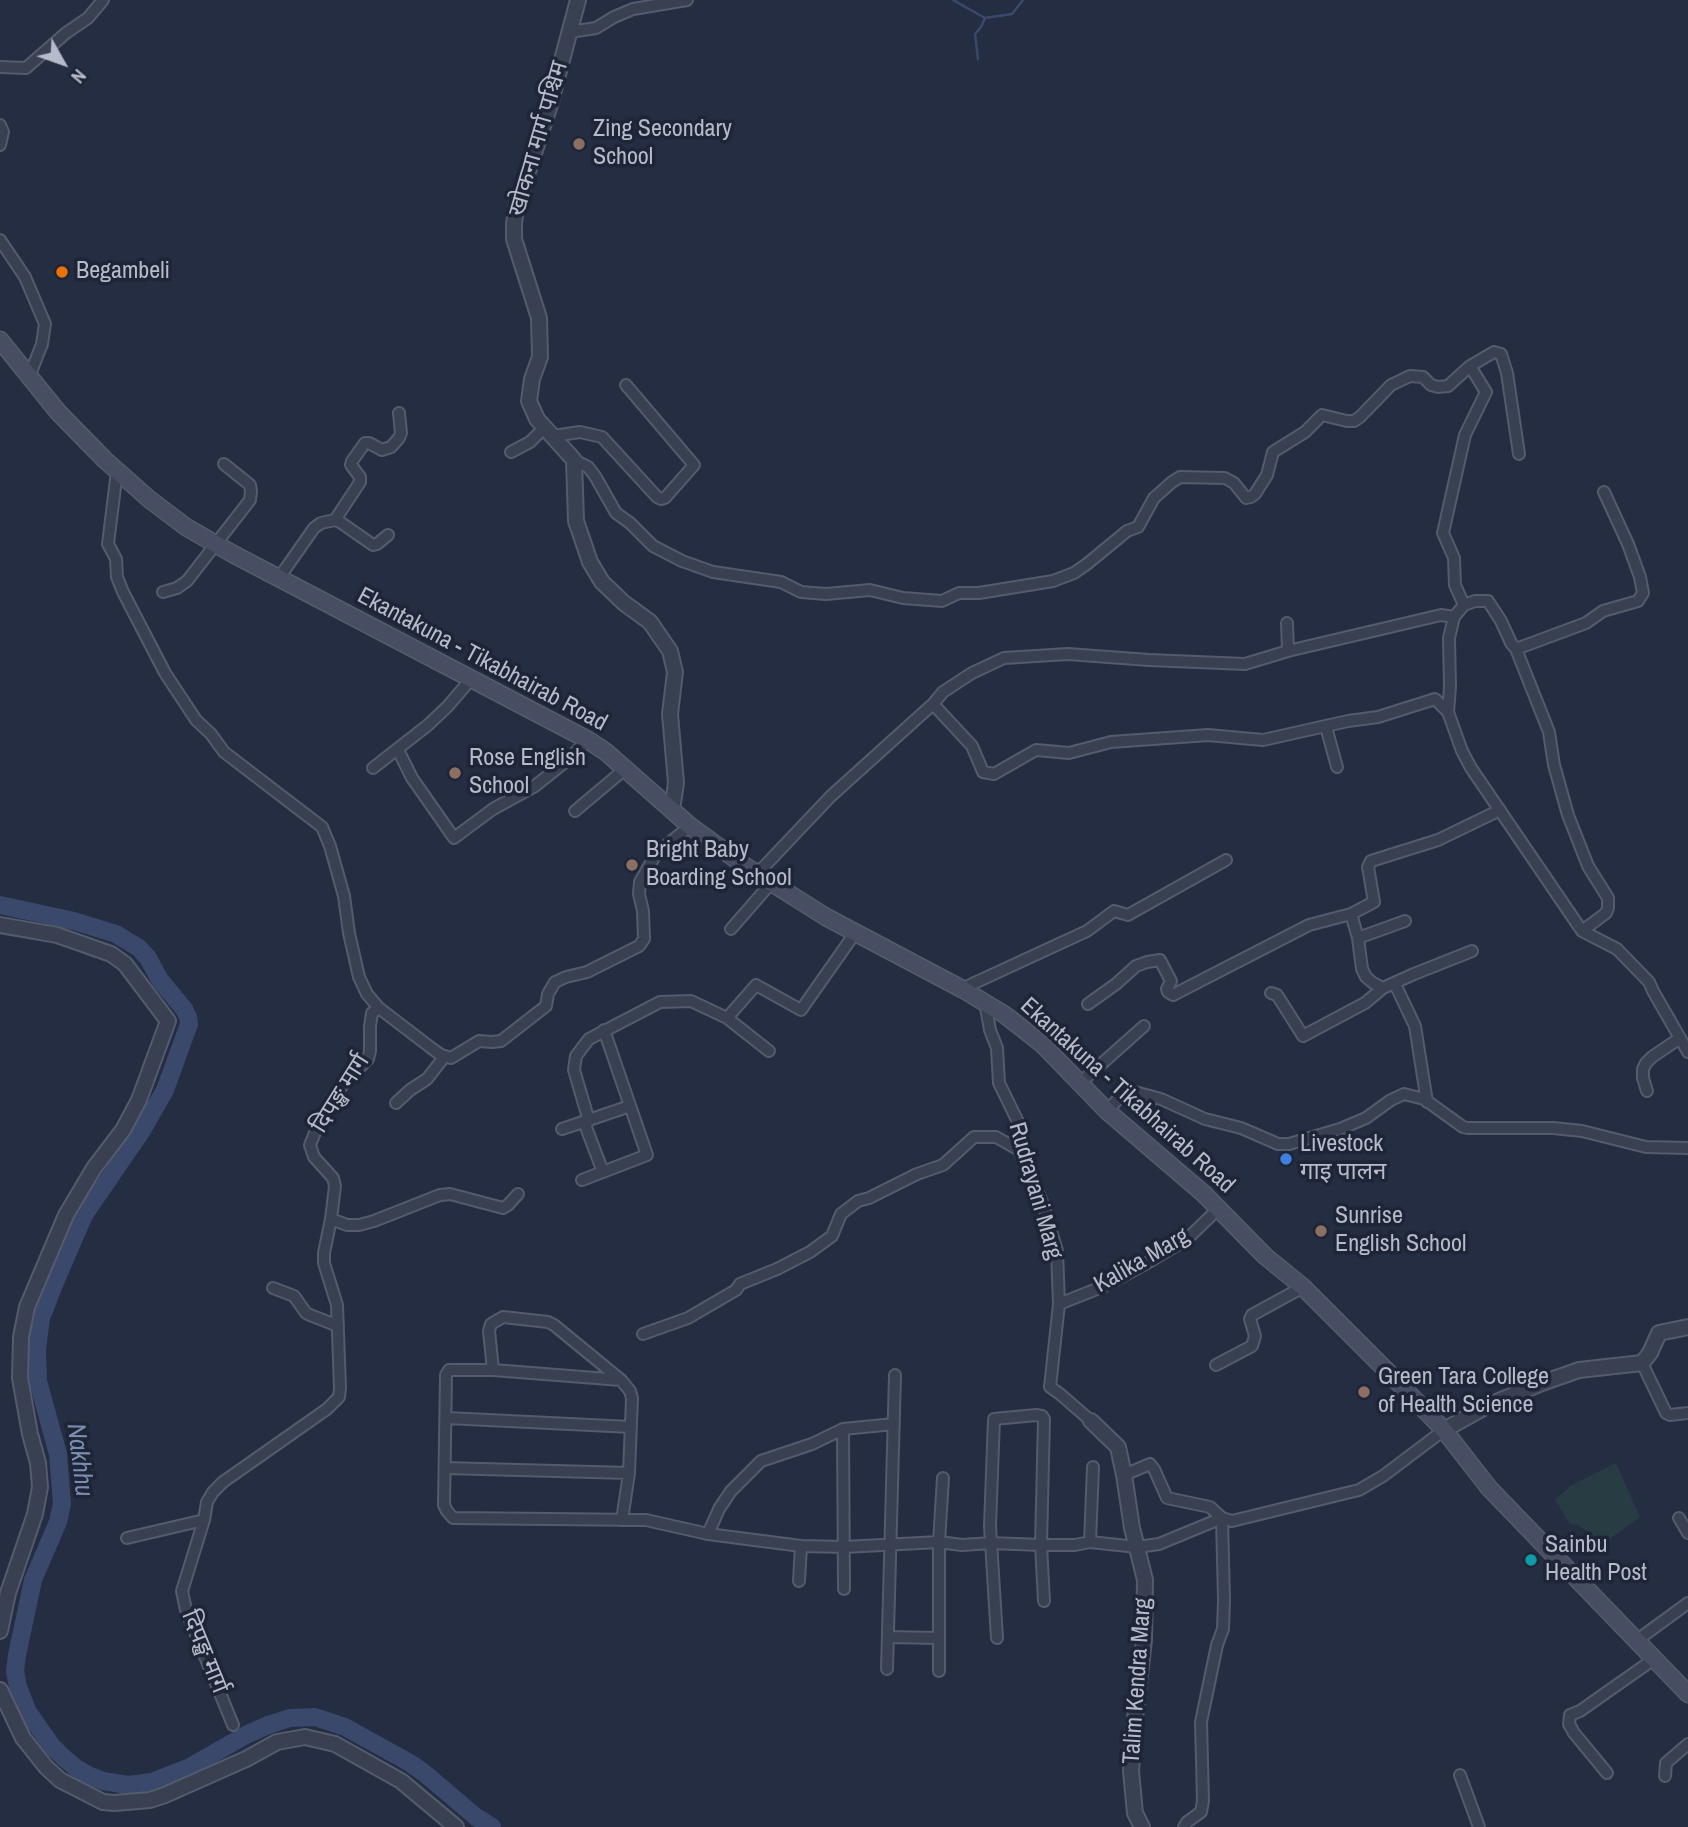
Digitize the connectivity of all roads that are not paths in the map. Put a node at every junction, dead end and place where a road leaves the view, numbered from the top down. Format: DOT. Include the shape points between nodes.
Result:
graph roads {
  1 [pos="103,0"];
  2 [pos="578,0"];
  3 [pos="687,0"];
  4 [pos="570,32"];
  5 [pos="1,69"];
  6 [pos="0,125"];
  7 [pos="0,145"];
  8 [pos="0,240"];
  9 [pos="0,340"];
  10 [pos="1470,366"];
  11 [pos="29,377"];
  12 [pos="626,385"];
  13 [pos="399,413"];
  14 [pos="549,431"];
  15 [pos="511,452"];
  16 [pos="1519,454"];
  17 [pos="574,460"];
  18 [pos="223,464"];
  19 [pos="117,471"];
  20 [pos="1604,492"];
  21 [pos="335,520"];
  22 [pos="387,534"];
  23 [pos="215,544"];
  24 [pos="279,578"];
  25 [pos="163,592"];
  26 [pos="1464,605"];
  27 [pos="1454,617"];
  28 [pos="1287,623"];
  29 [pos="1516,649"];
  30 [pos="1289,651"];
  31 [pos="471,679"];
  32 [pos="933,704"];
  33 [pos="1448,712"];
  34 [pos="1326,727"];
  35 [pos="588,740"];
  36 [pos="398,750"];
  37 [pos="1337,767"];
  38 [pos="373,768"];
  39 [pos="625,769"];
  40 [pos="672,810"];
  41 [pos="1500,810"];
  42 [pos="575,811"];
  43 [pos="690,826"];
  44 [pos="1226,860"];
  45 [pos="758,873"];
  46 [pos="772,882"];
  47 [pos="1351,914"];
  48 [pos="1405,922"];
  49 [pos="1,926"];
  50 [pos="732,929"];
  51 [pos="1582,931"];
  52 [pos="855,933"];
  53 [pos="1358,938"];
  54 [pos="1472,951"];
  55 [pos="1389,986"];
  56 [pos="964,990"];
  57 [pos="1271,993"];
  58 [pos="985,1002"];
  59 [pos="1088,1004"];
  60 [pos="379,1007"];
  61 [pos="727,1018"];
  62 [pos="1144,1026"];
  63 [pos="604,1030"];
  64 [pos="1681,1038"];
  65 [pos="769,1051"];
  66 [pos="1688,1052"];
  67 [pos="445,1056"];
  68 [pos="1080,1083"];
  69 [pos="1647,1091"];
  70 [pos="1427,1102"];
  71 [pos="396,1103"];
  72 [pos="630,1106"];
  73 [pos="1107,1111"];
  74 [pos="586,1122"];
  75 [pos="562,1129"];
  76 [pos="1688,1148"];
  77 [pos="1019,1150"];
  78 [pos="603,1172"];
  79 [pos="582,1180"];
  80 [pos="518,1194"];
  81 [pos="1218,1209"];
  82 [pos="331,1219"];
  83 [pos="1303,1287"];
  84 [pos="274,1288"];
  85 [pos="1059,1304"];
  86 [pos="338,1326"];
  87 [pos="1688,1327"];
  88 [pos="643,1334"];
  89 [pos="1642,1363"];
  90 [pos="1216,1365"];
  91 [pos="493,1370"];
  92 [pos="895,1374"];
  93 [pos="621,1380"];
  94 [pos="1688,1413"];
  95 [pos="447,1418"];
  96 [pos="1091,1421"];
  97 [pos="894,1424"];
  98 [pos="631,1427"];
  99 [pos="843,1429"];
  100 [pos="1444,1430"];
  101 [pos="1093,1467"];
  102 [pos="446,1468"];
  103 [pos="629,1473"];
  104 [pos="1124,1475"];
  105 [pos="943,1478"];
  106 [pos="1222,1518"];
  107 [pos="1679,1518"];
  108 [pos="204,1520"];
  109 [pos="622,1520"];
  110 [pos="1688,1533"];
  111 [pos="708,1534"];
  112 [pos="127,1538"];
  113 [pos="939,1542"];
  114 [pos="1090,1542"];
  115 [pos="991,1543"];
  116 [pos="891,1544"];
  117 [pos="1041,1545"];
  118 [pos="801,1546"];
  119 [pos="844,1547"];
  120 [pos="1138,1547"];
  121 [pos="799,1581"];
  122 [pos="844,1589"];
  123 [pos="1044,1601"];
  124 [pos="1688,1603"];
  125 [pos="0,1631"];
  126 [pos="888,1637"];
  127 [pos="939,1637"];
  128 [pos="998,1638"];
  129 [pos="1636,1641"];
  130 [pos="1654,1659"];
  131 [pos="887,1669"];
  132 [pos="939,1671"];
  133 [pos="0,1690"];
  134 [pos="1688,1694"];
  135 [pos="233,1724"];
  136 [pos="1688,1744"];
  137 [pos="1607,1773"];
  138 [pos="1460,1775"];
  139 [pos="1665,1776"];
  140 [pos="456,1827"];
  141 [pos="1142,1827"];
  142 [pos="1184,1827"];
  143 [pos="1479,1827"];
  1 -- 5 [label="street" via="88,18 26,68"];
  2 -- 4 [label="street, खोकना मार्ग पश्चिम"];
  3 -- 4 [label="street" via="633,9 596,28"];
  4 -- 14 [label="street, खोकना मार्ग पश्चिम" via="514,224 514,239 539,317 540,357 529,401"];
  6 -- 7 [label="street"];
  8 -- 11 [label="street" via="25,277 45,324"];
  9 -- 11 [label="main road, Ekantakuna - Tikabhairab Road"];
  10 -- 16 [label="street" via="1494,352 1501,354"];
  10 -- 17 [label="street" via="1448,386 1438,387 1423,377 1410,376 1391,385 1354,421 1322,415 1273,452 1267,475 1251,497 1245,498 1225,478 1180,477 1154,498 1138,527 1074,573 1053,581 959,593 942,601 870,590 801,592 781,582 713,572 682,561 653,546 616,513 588,467"];
  10 -- 26 [label="street" via="1486,392 1465,435 1443,533 1454,558 1455,585"];
  11 -- 19 [label="main road, Ekantakuna - Tikabhairab Road"];
  12 -- 14 [label="street" via="694,465 665,498 657,497 602,438"];
  13 -- 21 [label="street" via="401,433 391,447 382,450 365,443 352,461 360,482"];
  14 -- 15 [label="street"];
  14 -- 17 [label="street, खोकना मार्ग पश्चिम"];
  17 -- 40 [label="street" via="576,521 590,562 602,582 650,622 670,651 675,672 670,713 676,783"];
  18 -- 23 [label="street" via="250,485 251,491 250,500"];
  19 -- 23 [label="main road, Ekantakuna - Tikabhairab Road" via="186,527"];
  19 -- 60 [label="street" via="108,544 123,592 165,673 196,720 224,752 322,827 344,896 359,977"];
  20 -- 29 [label="street" via="1628,544 1643,593 1638,601 1603,611 1586,623"];
  21 -- 22 [label="street" via="373,545"];
  21 -- 24 [label="street" via="314,528"];
  23 -- 24 [label="main road, Ekantakuna - Tikabhairab Road"];
  23 -- 25 [label="street" via="187,581"];
  24 -- 31 [label="main road, Ekantakuna - Tikabhairab Road"];
  26 -- 27 [label="street"];
  26 -- 29 [label="street" via="1488,601"];
  27 -- 30 [label="street" via="1441,615"];
  27 -- 33 [label="street" via="1448,638"];
  28 -- 30 [label="street"];
  29 -- 51 [label="street" via="1549,732 1568,815 1588,866 1608,898 1606,913"];
  30 -- 32 [label="street" via="1245,664 1068,654 1004,658 963,678"];
  31 -- 35 [label="main road, Ekantakuna - Tikabhairab Road"];
  31 -- 36 [label="street"];
  32 -- 34 [label="street" via="972,746 983,772 994,774 1036,750 1069,753 1111,742 1208,735 1263,740"];
  32 -- 45 [label="street" via="831,796"];
  33 -- 34 [label="street" via="1435,699"];
  33 -- 41 [label="street" via="1471,768"];
  34 -- 37 [label="street"];
  35 -- 36 [label="street" via="535,786 454,838"];
  35 -- 39 [label="main road, Ekantakuna - Tikabhairab Road"];
  36 -- 38 [label="street"];
  39 -- 40 [label="main road, Ekantakuna - Tikabhairab Road"];
  39 -- 42 [label="street"];
  40 -- 43 [label="main road, Ekantakuna - Tikabhairab Road"];
  41 -- 47 [label="street" via="1438,840 1371,861 1374,902"];
  41 -- 51 [label="street"];
  43 -- 45 [label="main road, Ekantakuna - Tikabhairab Road"];
  43 -- 67 [label="street" via="656,854 640,881 644,939 639,946 555,982 545,1006 501,1041 479,1041 451,1058"];
  44 -- 56 [label="street" via="1128,915 1114,911 1087,931"];
  45 -- 46 [label="main road, Ekantakuna - Tikabhairab Road"];
  46 -- 50 [label="street"];
  46 -- 52 [label="main road, Ekantakuna - Tikabhairab Road"];
  47 -- 53 [label="street"];
  47 -- 59 [label="street" via="1309,925 1173,995 1168,992 1171,981 1160,960 1147,962"];
  48 -- 53 [label="street"];
  49 -- 125 [label="street" via="57,935 111,954 125,964 168,1021 139,1100 66,1215 27,1307 20,1378 40,1487"];
  51 -- 64 [label="street" via="1617,949 1644,975"];
  52 -- 56 [label="main road, Ekantakuna - Tikabhairab Road"];
  52 -- 61 [label="street" via="801,1010 756,985"];
  53 -- 55 [label="street" via="1366,977"];
  54 -- 55 [label="street"];
  55 -- 57 [label="street" via="1303,1036 1277,995"];
  55 -- 70 [label="street" via="1415,1027"];
  56 -- 58 [label="main road, Ekantakuna - Tikabhairab Road"];
  58 -- 68 [label="main road, Ekantakuna - Tikabhairab Road" via="1042,1044"];
  58 -- 77 [label="street, Rudrayani Marg" via="997,1048 999,1083 1022,1130"];
  60 -- 67 [label="street"];
  60 -- 82 [label="street, दिपङ्ख मार्ग" via="372,1013 368,1059 331,1100 310,1145 335,1186"];
  61 -- 63 [label="street" via="691,1001 660,1002"];
  61 -- 65 [label="street"];
  62 -- 68 [label="street"];
  63 -- 72 [label="street"];
  63 -- 74 [label="street" via="589,1038 576,1056 574,1070"];
  64 -- 66 [label="street"];
  64 -- 69 [label="street" via="1646,1063"];
  67 -- 71 [label="street" via="427,1079"];
  68 -- 73 [label="main road, Ekantakuna - Tikabhairab Road"];
  70 -- 73 [label="street" via="1404,1094 1366,1118 1289,1144 1278,1144 1135,1092 1118,1099"];
  70 -- 76 [label="street" via="1468,1128 1553,1128 1646,1147"];
  72 -- 74 [label="street"];
  72 -- 78 [label="street" via="647,1155"];
  73 -- 81 [label="main road, Ekantakuna - Tikabhairab Road"];
  74 -- 75 [label="street"];
  74 -- 78 [label="street"];
  77 -- 85 [label="street, Rudrayani Marg" via="1044,1204 1056,1251"];
  77 -- 88 [label="street" via="996,1138 974,1137 943,1165 858,1200 841,1214 832,1236 810,1252 740,1284 688,1318"];
  78 -- 79 [label="street"];
  80 -- 82 [label="street" via="503,1208 450,1194 359,1225"];
  81 -- 83 [label="main road, Ekantakuna - Tikabhairab Road"];
  81 -- 85 [label="street, Kalika Marg" via="1187,1239 1147,1263"];
  82 -- 86 [label="street, दिपङ्ख मार्ग" via="324,1264 337,1305"];
  83 -- 90 [label="street" via="1252,1315 1252,1346"];
  83 -- 100 [label="main road, Ekantakuna - Tikabhairab Road"];
  84 -- 86 [label="street" via="294,1296 310,1315"];
  85 -- 96 [label="street, Rudrayani Marg" via="1050,1387"];
  86 -- 108 [label="street, दिपङ्ख मार्ग" via="339,1397 223,1482 207,1502"];
  87 -- 89 [label="street" via="1659,1333"];
  89 -- 94 [label="street" via="1667,1413"];
  89 -- 100 [label="street" via="1579,1370 1489,1405"];
  91 -- 93 [label="street"];
  91 -- 93 [label="street" via="489,1331 491,1324 503,1317 554,1325"];
  91 -- 95 [label="street" via="449,1370"];
  92 -- 97 [label="street"];
  93 -- 98 [label="street" via="630,1391"];
  95 -- 98 [label="street"];
  95 -- 102 [label="street"];
  96 -- 104 [label="street, Talim Kendra Marg" via="1118,1447"];
  97 -- 99 [label="street"];
  97 -- 116 [label="street"];
  98 -- 103 [label="street"];
  99 -- 111 [label="street" via="761,1461 730,1491"];
  99 -- 119 [label="street"];
  100 -- 106 [label="street" via="1360,1490 1233,1521"];
  100 -- 129 [label="main road, Ekantakuna - Tikabhairab Road" via="1489,1488"];
  101 -- 114 [label="street"];
  102 -- 103 [label="street"];
  102 -- 109 [label="street" via="444,1505 453,1518"];
  103 -- 109 [label="street"];
  104 -- 106 [label="street" via="1150,1464 1167,1498 1210,1507"];
  104 -- 120 [label="street, Talim Kendra Marg"];
  105 -- 113 [label="street"];
  106 -- 120 [label="street" via="1159,1544"];
  106 -- 142 [label="street" via="1223,1629 1201,1722 1203,1801 1200,1812"];
  107 -- 110 [label="street"];
  108 -- 112 [label="street"];
  108 -- 135 [label="street, दिपङ्ख मार्ग" via="183,1599"];
  109 -- 111 [label="street" via="646,1520"];
  111 -- 118 [label="street"];
  113 -- 115 [label="street"];
  113 -- 116 [label="street"];
  113 -- 127 [label="street"];
  114 -- 117 [label="street"];
  114 -- 120 [label="street"];
  115 -- 117 [label="street"];
  115 -- 117 [label="street" via="994,1419 1036,1415 1044,1419"];
  115 -- 128 [label="street"];
  116 -- 119 [label="street"];
  116 -- 126 [label="street"];
  117 -- 123 [label="street"];
  118 -- 119 [label="street"];
  118 -- 121 [label="street"];
  119 -- 122 [label="street"];
  120 -- 141 [label="street, Talim Kendra Marg" via="1146,1596 1131,1771 1135,1813"];
  124 -- 129 [label="street"];
  126 -- 127 [label="street"];
  126 -- 131 [label="street"];
  127 -- 132 [label="street"];
  129 -- 130 [label="main road, Ekantakuna - Tikabhairab Road"];
  130 -- 134 [label="main road, Ekantakuna - Tikabhairab Road"];
  130 -- 137 [label="street" via="1570,1715 1574,1733"];
  133 -- 140 [label="street" via="23,1738 46,1767 60,1780 103,1802 165,1796 277,1742 305,1737 335,1744 401,1780"];
  136 -- 139 [label="street" via="1666,1763"];
  138 -- 143 [label="street"];
}
